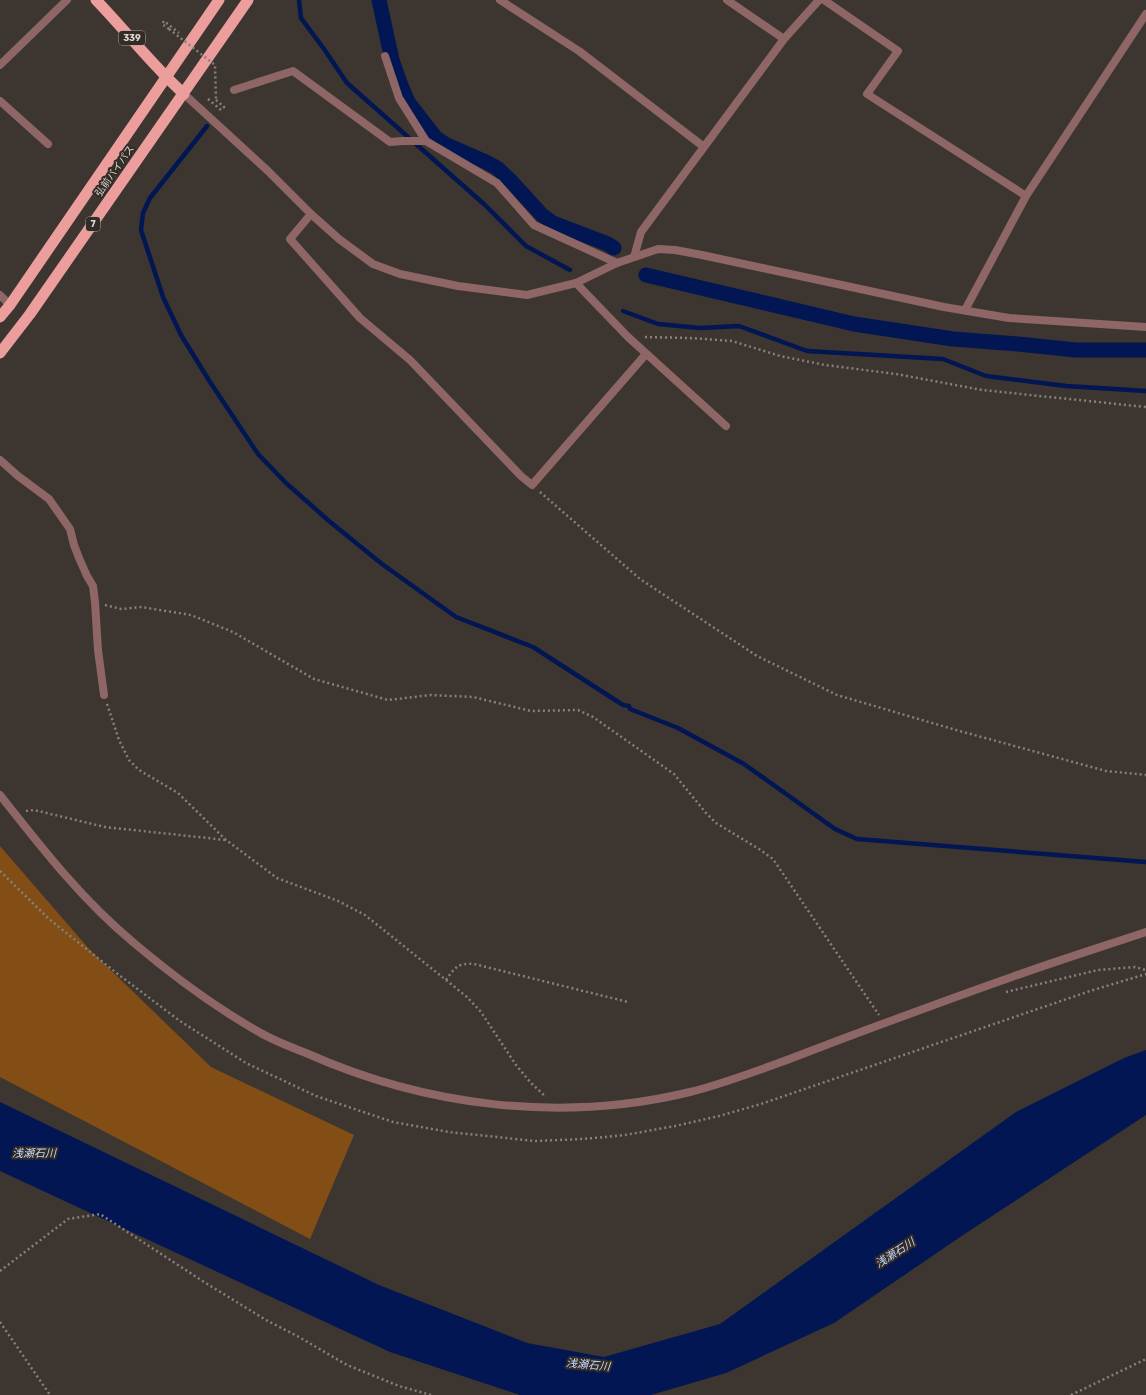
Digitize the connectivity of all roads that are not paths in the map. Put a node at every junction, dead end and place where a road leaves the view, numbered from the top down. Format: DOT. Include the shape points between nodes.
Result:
graph roads {
  1 [pos="66,0"];
  2 [pos="96,0"];
  3 [pos="219,0"];
  4 [pos="248,0"];
  5 [pos="500,0"];
  6 [pos="727,0"];
  7 [pos="819,0"];
  8 [pos="824,0"];
  9 [pos="1146,14"];
  10 [pos="784,39"];
  11 [pos="385,56"];
  12 [pos="0,65"];
  13 [pos="166,78"];
  14 [pos="234,90"];
  15 [pos="184,94"];
  16 [pos="0,101"];
  17 [pos="426,141"];
  18 [pos="48,144"];
  19 [pos="704,147"];
  20 [pos="1026,196"];
  21 [pos="311,214"];
  22 [pos="634,257"];
  23 [pos="617,263"];
  24 [pos="576,283"];
  25 [pos="0,295"];
  26 [pos="10,304"];
  27 [pos="965,310"];
  28 [pos="0,317"];
  29 [pos="1146,327"];
  30 [pos="0,353"];
  31 [pos="646,354"];
  32 [pos="726,426"];
  33 [pos="0,460"];
  34 [pos="104,695"];
  35 [pos="0,795"];
  36 [pos="1146,932"];
  1 -- 12 [label="street"];
  2 -- 13 [label="highway, 339"];
  3 -- 13 [label="highway, 弘前バイパス / 7"];
  4 -- 15 [label="highway, 弘前バイパス / 7"];
  5 -- 19 [label="street" via="579,51"];
  6 -- 10 [label="street"];
  7 -- 10 [label="street"];
  8 -- 20 [label="street" via="898,51 867,94"];
  9 -- 20 [label="street"];
  10 -- 19 [label="street"];
  11 -- 17 [label="street" via="399,98"];
  13 -- 15 [label="highway, 339"];
  13 -- 26 [label="highway, 弘前バイパス / 7"];
  14 -- 17 [label="street" via="293,71 390,142"];
  15 -- 21 [label="street"];
  15 -- 30 [label="highway, 弘前バイパス / 7"];
  16 -- 18 [label="street"];
  17 -- 23 [label="street" via="497,183 534,225"];
  19 -- 22 [label="street" via="641,232"];
  20 -- 27 [label="street"];
  21 -- 24 [label="street" via="373,264 400,274 458,286 526,295"];
  21 -- 31 [label="street" via="290,239 360,318 410,360 532,485"];
  22 -- 23 [label="street"];
  22 -- 27 [label="street" via="658,249 675,250"];
  23 -- 24 [label="street"];
  24 -- 31 [label="street"];
  25 -- 26 [label="street"];
  26 -- 28 [label="highway, 弘前バイパス / 7"];
  27 -- 29 [label="street" via="1009,318"];
  31 -- 32 [label="street"];
  33 -- 34 [label="street" via="49,499 70,529 79,558 93,586"];
  35 -- 36 [label="street" via="64,874 92,904 132,942 220,1008 263,1034 367,1078 459,1100 504,1106 554,1108 615,1105 692,1092 1012,977"];
}
